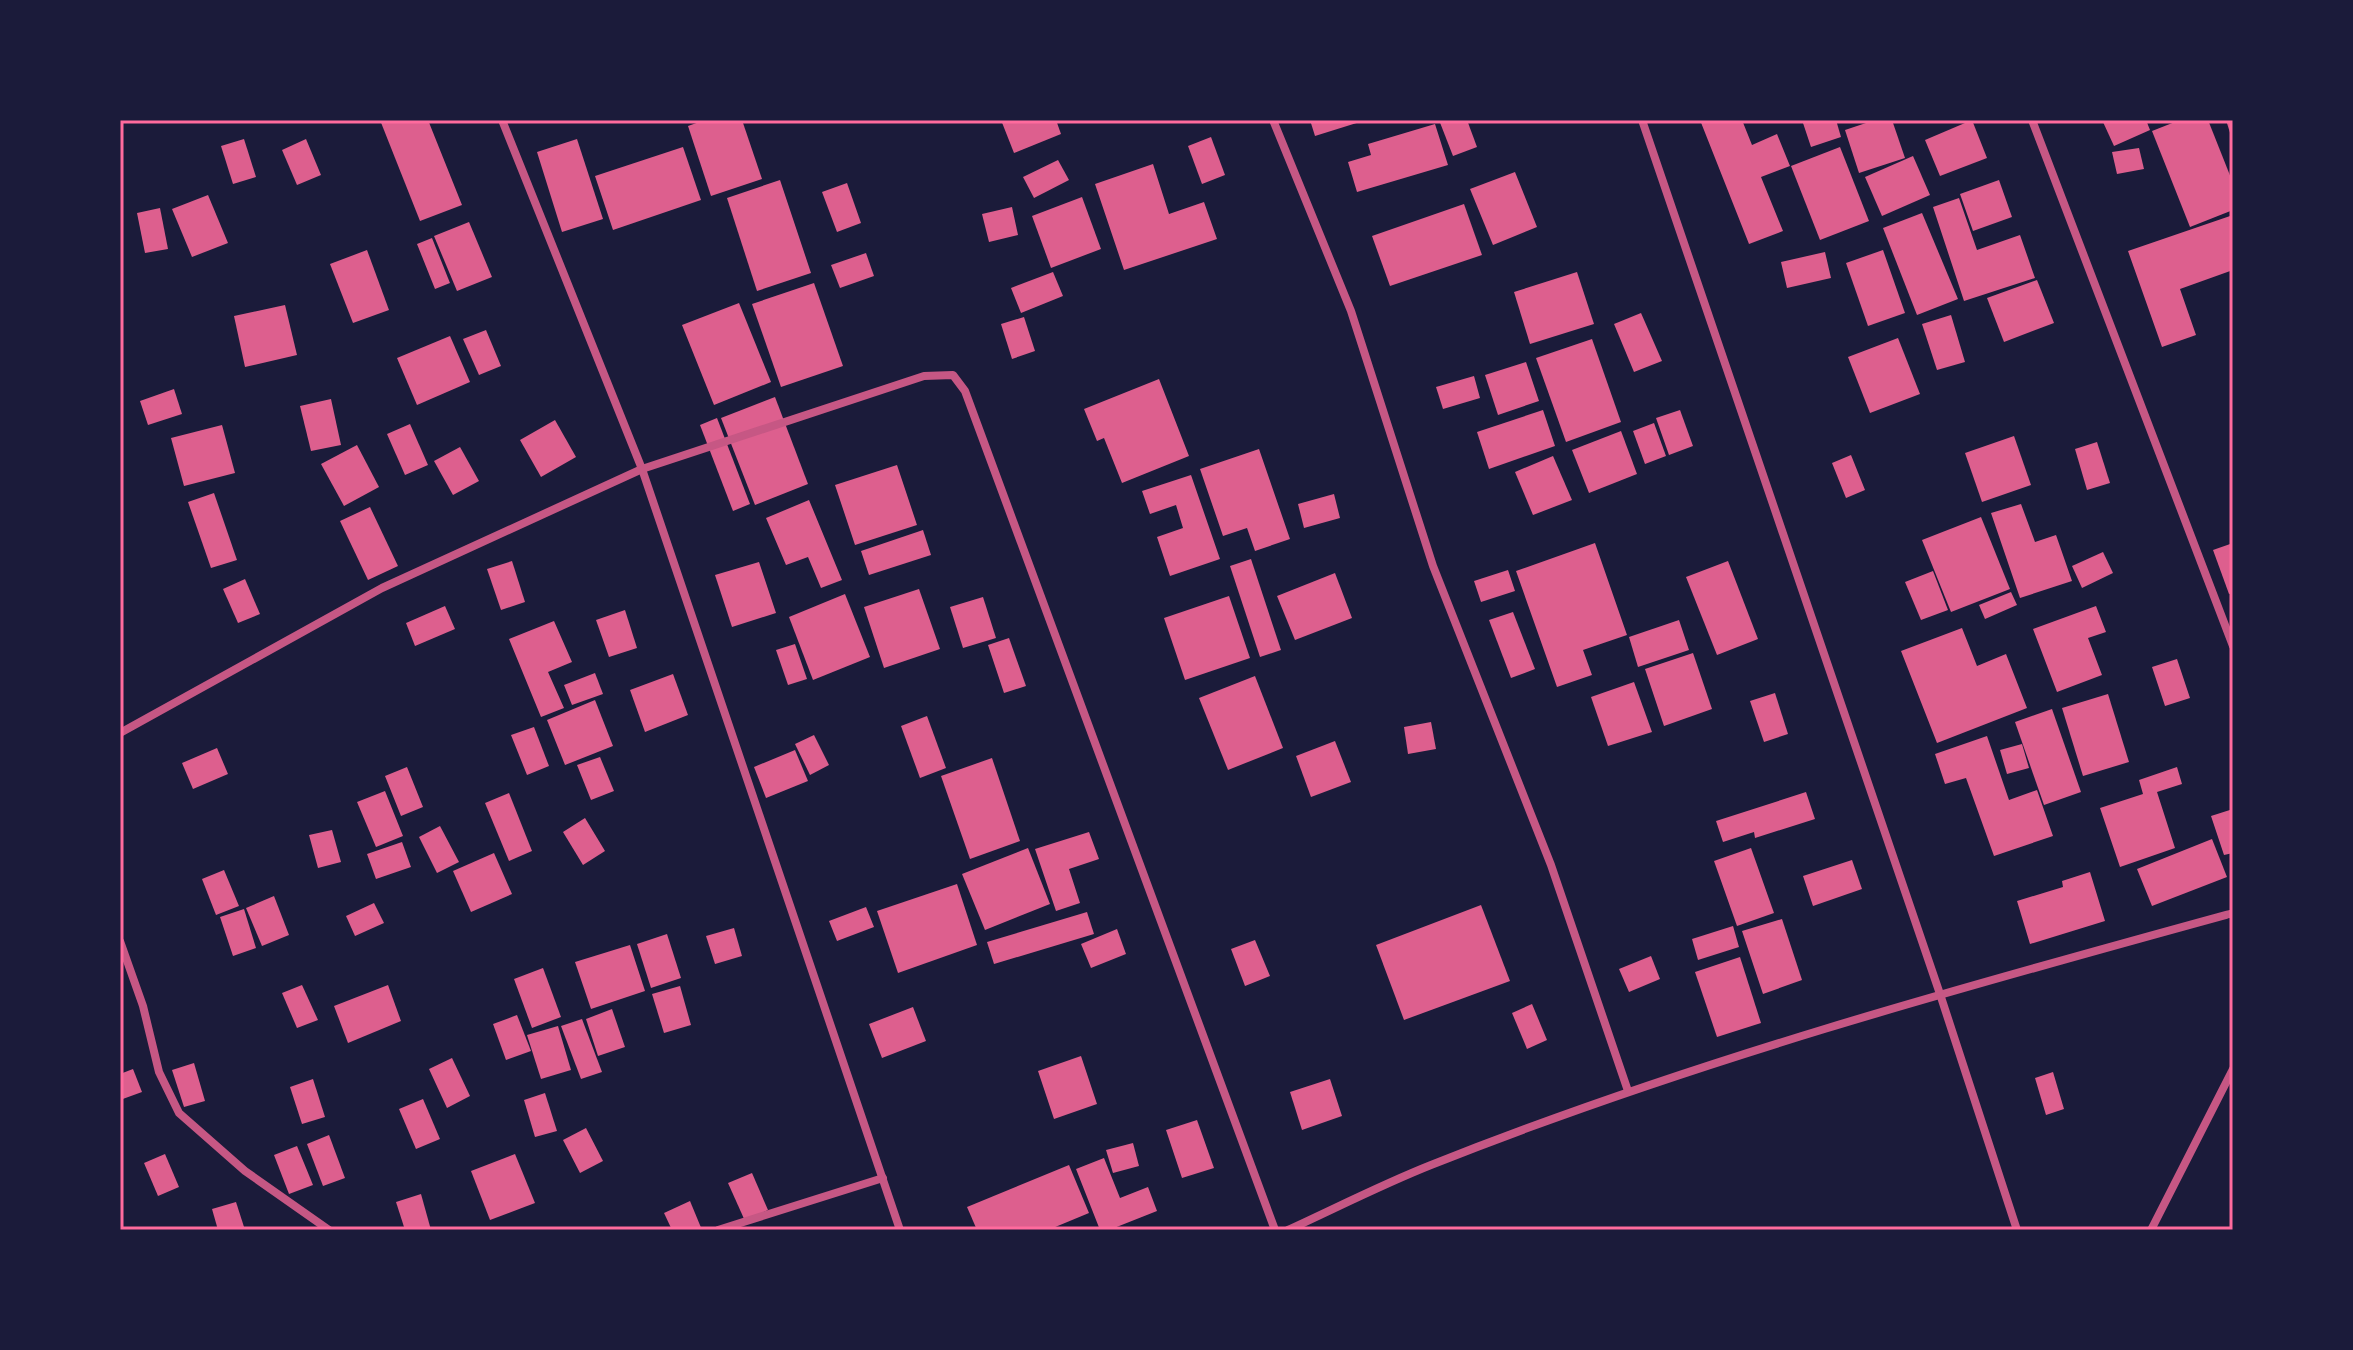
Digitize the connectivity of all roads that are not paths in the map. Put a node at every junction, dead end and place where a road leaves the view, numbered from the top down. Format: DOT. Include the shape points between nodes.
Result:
graph roads {
  1 [pos="502,120"];
  2 [pos="1273,120"];
  3 [pos="1642,120"];
  4 [pos="2032,120"];
  5 [pos="642,469"];
  6 [pos="2233,646"];
  7 [pos="120,733"];
  8 [pos="2233,913"];
  9 [pos="120,941"];
  10 [pos="1940,994"];
  11 [pos="2233,1069"];
  12 [pos="1628,1091"];
  13 [pos="883,1178"];
  14 [pos="329,1230"];
  15 [pos="718,1230"];
  16 [pos="900,1230"];
  17 [pos="1275,1230"];
  18 [pos="1288,1230"];
  19 [pos="2017,1230"];
  20 [pos="2151,1230"];
  1 -- 5 [label="street"];
  2 -- 12 [label="street" via="1351,311 1433,566 1551,865"];
  3 -- 10 [label="street"];
  4 -- 6 [label="street"];
  5 -- 7 [label="street" via="382,588"];
  5 -- 13 [label="street"];
  5 -- 17 [label="street" via="924,376 953,375 965,391"];
  8 -- 10 [label="street"];
  9 -- 14 [label="street" via="159,1072 179,1113 245,1171"];
  10 -- 12 [label="street"];
  10 -- 19 [label="street"];
  11 -- 20 [label="street"];
  12 -- 18 [label="street" via="1429,1166"];
  13 -- 15 [label="street"];
  13 -- 16 [label="street"];
}
